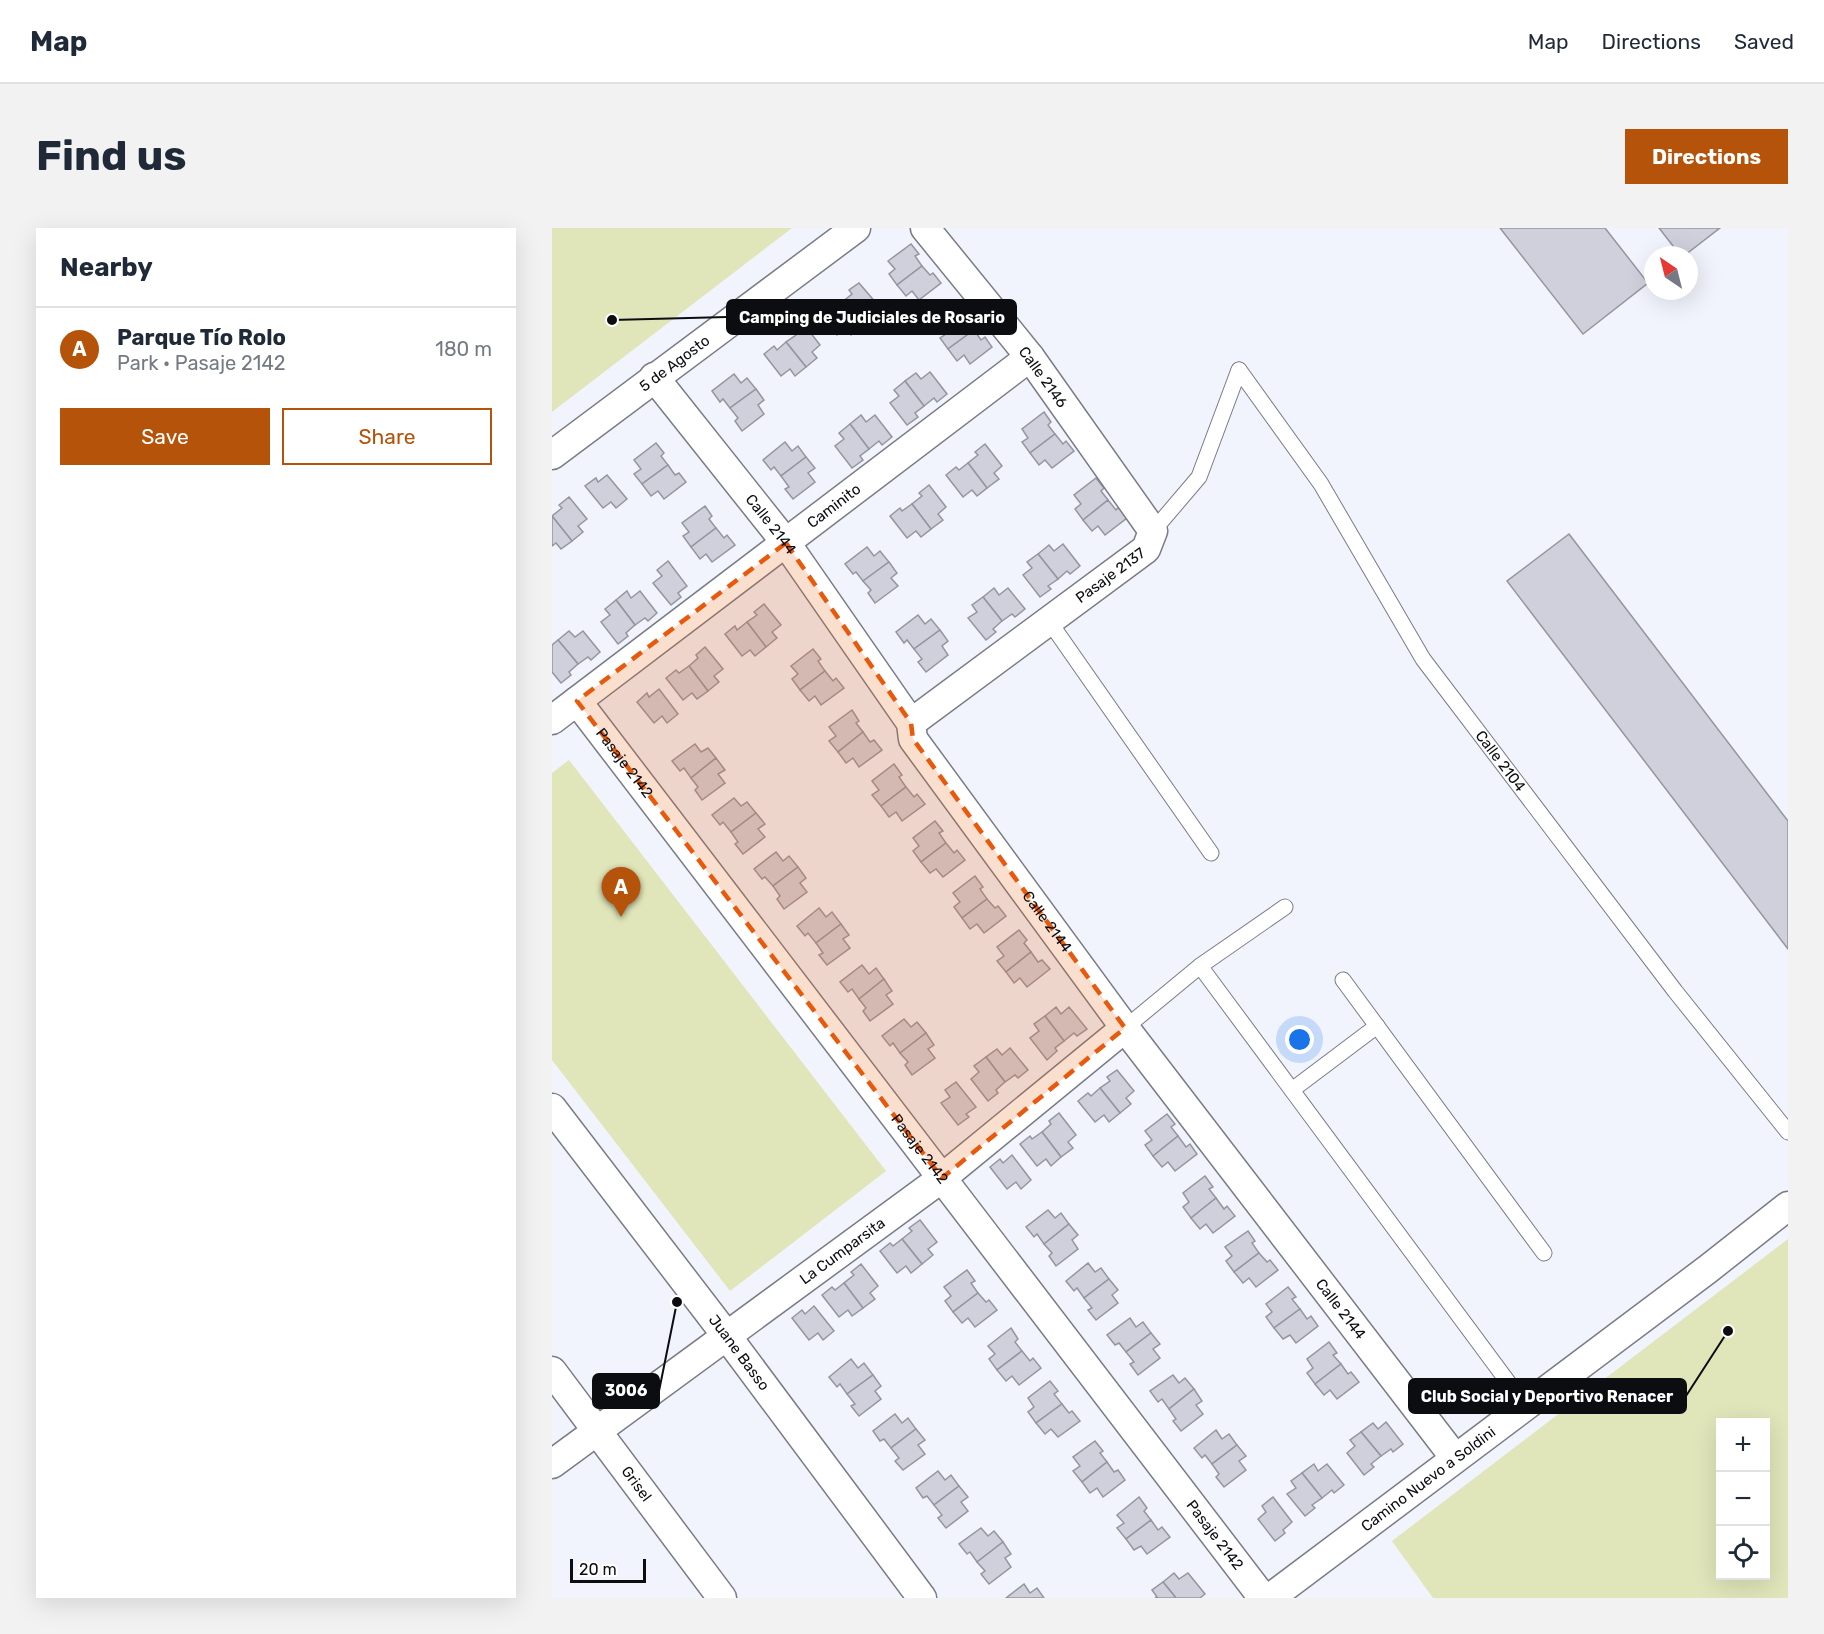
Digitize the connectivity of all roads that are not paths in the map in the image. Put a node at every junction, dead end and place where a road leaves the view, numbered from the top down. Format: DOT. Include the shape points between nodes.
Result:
graph roads {
  1 [pos="856,228"];
  2 [pos="925,228"];
  3 [pos="1030,357"];
  4 [pos="1239,370"];
  5 [pos="654,378"];
  6 [pos="552,454"];
  7 [pos="1153,531"];
  8 [pos="786,543"];
  9 [pos="1049,621"];
  10 [pos="577,701"];
  11 [pos="552,720"];
  12 [pos="911,723"];
  13 [pos="1211,853"];
  14 [pos="1285,907"];
  15 [pos="1200,966"];
  16 [pos="1343,980"];
  17 [pos="1377,1026"];
  18 [pos="1125,1028"];
  19 [pos="1292,1090"];
  20 [pos="552,1108"];
  21 [pos="1788,1132"];
  22 [pos="942,1178"];
  23 [pos="1788,1206"];
  24 [pos="1544,1253"];
  25 [pos="726,1335"];
  26 [pos="552,1371"];
  27 [pos="1525,1405"];
  28 [pos="597,1431"];
  29 [pos="1455,1458"];
  30 [pos="552,1464"];
  31 [pos="722,1598"];
  32 [pos="922,1598"];
  33 [pos="1263,1598"];
  34 [pos="1270,1598"];
  1 -- 5 [label="street, 5 de Agosto"];
  2 -- 3 [label="street, Calle 2146"];
  3 -- 7 [label="street, Calle 2146"];
  3 -- 8 [label="street, Caminito"];
  4 -- 7 [label="lane, Pasaje 2137" via="1198,477"];
  4 -- 21 [label="lane, Calle 2104" via="1322,484 1423,659 1675,991"];
  5 -- 6 [label="street, 5 de Agosto"];
  5 -- 8 [label="street, Calle 2144"];
  7 -- 9 [label="street, Pasaje 2137" via="1146,549"];
  8 -- 10 [label="street, Caminito"];
  8 -- 12 [label="street, Calle 2144"];
  9 -- 12 [label="street, Pasaje 2137"];
  9 -- 13 [label="lane"];
  10 -- 11 [label="street, Caminito"];
  10 -- 22 [label="street, Pasaje 2142"];
  12 -- 18 [label="street, Calle 2144" via="913,739"];
  14 -- 15 [label="lane"];
  15 -- 18 [label="lane"];
  15 -- 19 [label="lane"];
  16 -- 17 [label="lane"];
  17 -- 19 [label="lane"];
  17 -- 24 [label="lane"];
  18 -- 22 [label="street, La Cumparsita"];
  18 -- 29 [label="street, Calle 2144"];
  19 -- 27 [label="lane"];
  20 -- 25 [label="street, Juane Basso"];
  22 -- 25 [label="street, La Cumparsita"];
  22 -- 33 [label="street, Pasaje 2142"];
  23 -- 27 [label="street, Camino Nuevo a Soldini"];
  25 -- 28 [label="street, La Cumparsita"];
  25 -- 32 [label="street, Juane Basso"];
  26 -- 28 [label="street, Grisel"];
  27 -- 29 [label="street, Camino Nuevo a Soldini"];
  28 -- 30 [label="street, La Cumparsita"];
  28 -- 31 [label="street, Grisel"];
  29 -- 34 [label="street, Camino Nuevo a Soldini"];
}
